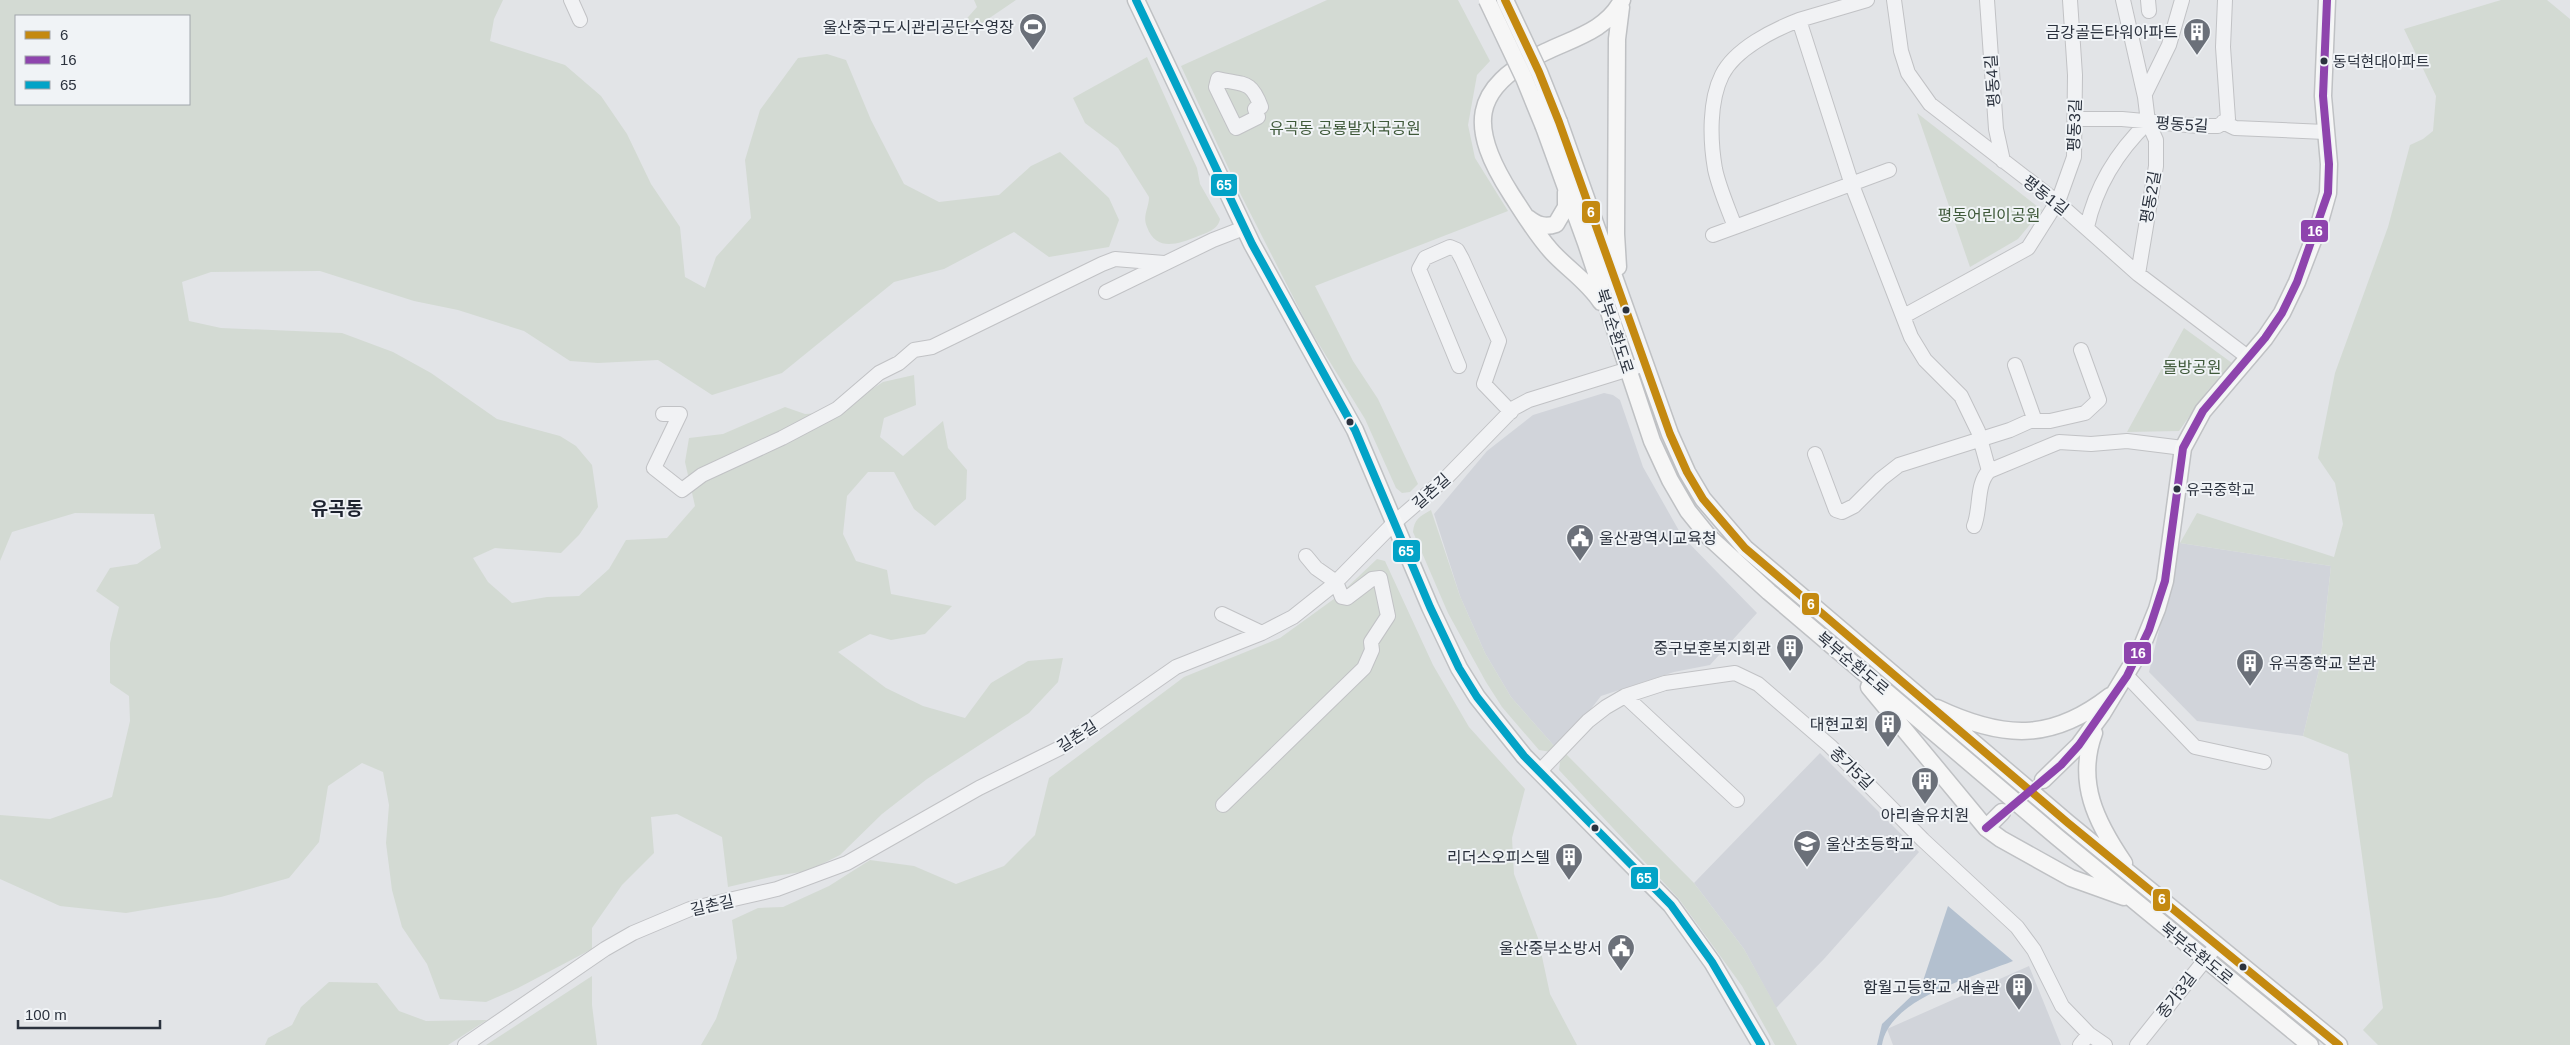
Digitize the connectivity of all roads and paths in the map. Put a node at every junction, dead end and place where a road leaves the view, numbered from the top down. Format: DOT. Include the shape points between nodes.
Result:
graph roads {
  1 [pos="570,0"];
  2 [pos="1136,0"];
  3 [pos="1487,0"];
  4 [pos="1505,0"];
  5 [pos="1622,0"];
  6 [pos="1867,0"];
  7 [pos="1894,0"];
  8 [pos="1987,0"];
  9 [pos="2070,0"];
  10 [pos="2123,0"];
  11 [pos="2182,0"];
  12 [pos="2225,0"];
  13 [pos="2327,0"];
  14 [pos="580,20"];
  15 [pos="1799,20"];
  16 [pos="2145,94"];
  17 [pos="2076,119"];
  18 [pos="2148,122"];
  19 [pos="2223,122"];
  20 [pos="1551,125"];
  21 [pos="2325,132"];
  22 [pos="2003,161"];
  23 [pos="1889,170"];
  24 [pos="1852,185"];
  25 [pos="1566,187"];
  26 [pos="2057,202"];
  27 [pos="1525,215"];
  28 [pos="1735,226"];
  29 [pos="2087,227"];
  30 [pos="1244,228"];
  31 [pos="1713,235"];
  32 [pos="1164,263"];
  33 [pos="2138,274"];
  34 [pos="1106,292"];
  35 [pos="1623,297"];
  36 [pos="1904,316"];
  37 [pos="1610,318"];
  38 [pos="2081,350"];
  39 [pos="2249,358"];
  40 [pos="1645,364"];
  41 [pos="2015,365"];
  42 [pos="1459,366"];
  43 [pos="1627,369"];
  44 [pos="1511,412"];
  45 [pos="663,414"];
  46 [pos="2035,421"];
  47 [pos="1980,438"];
  48 [pos="2183,448"];
  49 [pos="1815,454"];
  50 [pos="1989,471"];
  51 [pos="1394,523"];
  52 [pos="1974,526"];
  53 [pos="1306,556"];
  54 [pos="1336,582"];
  55 [pos="1222,614"];
  56 [pos="1262,633"];
  57 [pos="1840,652"];
  58 [pos="2127,676"];
  59 [pos="2116,691"];
  60 [pos="1625,696"];
  61 [pos="1921,700"];
  62 [pos="2102,714"];
  63 [pos="2264,762"];
  64 [pos="1540,771"];
  65 [pos="2043,780"];
  66 [pos="1737,800"];
  67 [pos="1223,805"];
  68 [pos="2002,812"];
  69 [pos="1986,828"];
  70 [pos="2134,877"];
  71 [pos="2133,900"];
  72 [pos="2217,945"];
  73 [pos="2205,959"];
  74 [pos="2084,1040"];
  75 [pos="465,1045"];
  76 [pos="1761,1045"];
  77 [pos="2105,1045"];
  78 [pos="2137,1045"];
  79 [pos="2310,1045"];
  80 [pos="2340,1045"];
  1 -- 14 [label="street"];
  2 -- 30 [label="main road"];
  3 -- 20 [label="main road, 북부순환도로, bridge" via="1524,78"];
  4 -- 20 [label="main road, 북부순환도로, bridge" via="1539,72"];
  5 -- 27 [label="main road" via="1606,22 1528,60 1505,76 1491,93 1482,126 1486,149"];
  5 -- 35 [label="main road" via="1617,39 1616,234"];
  6 -- 15 [label="street"];
  7 -- 22 [label="street, 평동1길" via="1901,50 1916,87 1930,104"];
  8 -- 22 [label="street, 평동4길" via="1996,128"];
  9 -- 17 [label="street, 평동3길"];
  10 -- 16 [label="street, 평동2길"];
  11 -- 16 [label="street" via="2168,44"];
  12 -- 19 [label="street, 평동5길" via="2223,47 2228,119"];
  13 -- 21 [label="main road" via="2323,96"];
  15 -- 24 [label="street"];
  15 -- 28 [label="street" via="1740,53 1722,74 1715,98 1712,145 1715,171"];
  16 -- 18 [label="street, 평동2길"];
  17 -- 18 [label="street, 평동5길"];
  17 -- 26 [label="street, 평동3길" via="2074,157"];
  18 -- 19 [label="street, 평동5길" via="2198,126 2218,126"];
  18 -- 29 [label="street" via="2127,142 2110,168 2092,205"];
  18 -- 33 [label="street, 평동2길" via="2156,140 2156,166"];
  19 -- 21 [label="street" via="2235,128"];
  20 -- 25 [label="main road, 북부순환도로"];
  20 -- 35 [label="main road, 북부순환도로"];
  21 -- 39 [label="main road" via="2328,193 2319,225 2282,313"];
  22 -- 26 [label="street, 평동1길"];
  23 -- 24 [label="street"];
  24 -- 28 [label="street"];
  24 -- 36 [label="street"];
  25 -- 27 [label="main road" via="1566,207 1556,224 1538,225"];
  25 -- 37 [label="main road, 북부순환도로"];
  26 -- 29 [label="street, 평동1길"];
  26 -- 36 [label="street, 평동3길" via="2028,248"];
  27 -- 37 [label="main road" via="1554,254 1592,289"];
  28 -- 31 [label="street"];
  29 -- 33 [label="street, 평동1길"];
  30 -- 32 [label="street"];
  30 -- 51 [label="main road" via="1355,430"];
  32 -- 34 [label="street"];
  32 -- 45 [label="street" via="1115,259 932,347 914,350 837,409 702,475 682,490 654,468 680,414"];
  33 -- 39 [label="street, 평동1길"];
  35 -- 40 [label="main road, 북부순환도로"];
  36 -- 47 [label="street" via="1919,352 1961,396"];
  37 -- 43 [label="main road, 북부순환도로"];
  38 -- 46 [label="street" via="2098,400 2085,413"];
  39 -- 48 [label="main road" via="2203,411"];
  40 -- 43 [label="street, 길촌길"];
  40 -- 61 [label="main road, 북부순환도로" via="1687,472 1724,526 1780,580"];
  41 -- 46 [label="street"];
  42 -- 44 [label="street" via="1419,269 1425,258 1450,247 1457,250 1462,259 1499,341 1485,368 1484,384"];
  43 -- 44 [label="street, 길촌길" via="1529,400"];
  43 -- 57 [label="main road, 북부순환도로" via="1652,441 1688,511 1734,561"];
  44 -- 51 [label="street, 길촌길" via="1447,477"];
  46 -- 47 [label="street"];
  47 -- 49 [label="street" via="1899,465 1854,506 1842,512 1836,510"];
  47 -- 50 [label="street"];
  48 -- 50 [label="street" via="2127,441 2059,442"];
  48 -- 58 [label="main road" via="2165,580 2149,630"];
  50 -- 52 [label="street" via="1982,478"];
  51 -- 54 [label="street, 길촌길"];
  51 -- 64 [label="main road" via="1459,668 1502,730"];
  53 -- 54 [label="street" via="1316,568"];
  54 -- 56 [label="street, 길촌길" via="1293,617"];
  54 -- 67 [label="street" via="1342,597 1347,598 1372,579 1380,578 1382,582 1388,616 1371,642 1372,650 1364,668"];
  55 -- 56 [label="street"];
  56 -- 75 [label="street, 길촌길" via="1176,667 1060,748 978,788 847,863 777,889 690,909 633,933 605,948"];
  57 -- 69 [label="main road"];
  57 -- 71 [label="main road, 북부순환도로"];
  58 -- 59 [label="main road"];
  58 -- 63 [label="street" via="2195,746"];
  59 -- 61 [label="main road" via="2070,720 2035,731 2015,732 1966,719"];
  59 -- 62 [label="main road"];
  60 -- 64 [label="street, 종가5길" via="1588,721"];
  60 -- 66 [label="street"];
  60 -- 74 [label="street, 종가5길" via="1705,675 1735,673 1758,684 1830,746 2017,928 2034,950 2062,1006"];
  61 -- 70 [label="main road, 북부순환도로"];
  62 -- 65 [label="main road" via="2079,745"];
  62 -- 70 [label="main road" via="2089,746 2086,784 2104,830"];
  64 -- 76 [label="main road" via="1671,905 1712,962"];
  68 -- 69 [label="main road"];
  69 -- 71 [label="main road" via="2071,878"];
  70 -- 72 [label="main road, 북부순환도로"];
  71 -- 73 [label="main road, 북부순환도로"];
  72 -- 73 [label="street, 종가3길"];
  72 -- 80 [label="main road, 북부순환도로"];
  73 -- 78 [label="street, 종가3길"];
  73 -- 79 [label="main road, 북부순환도로"];
  74 -- 77 [label="street, 종가5길"];
}
